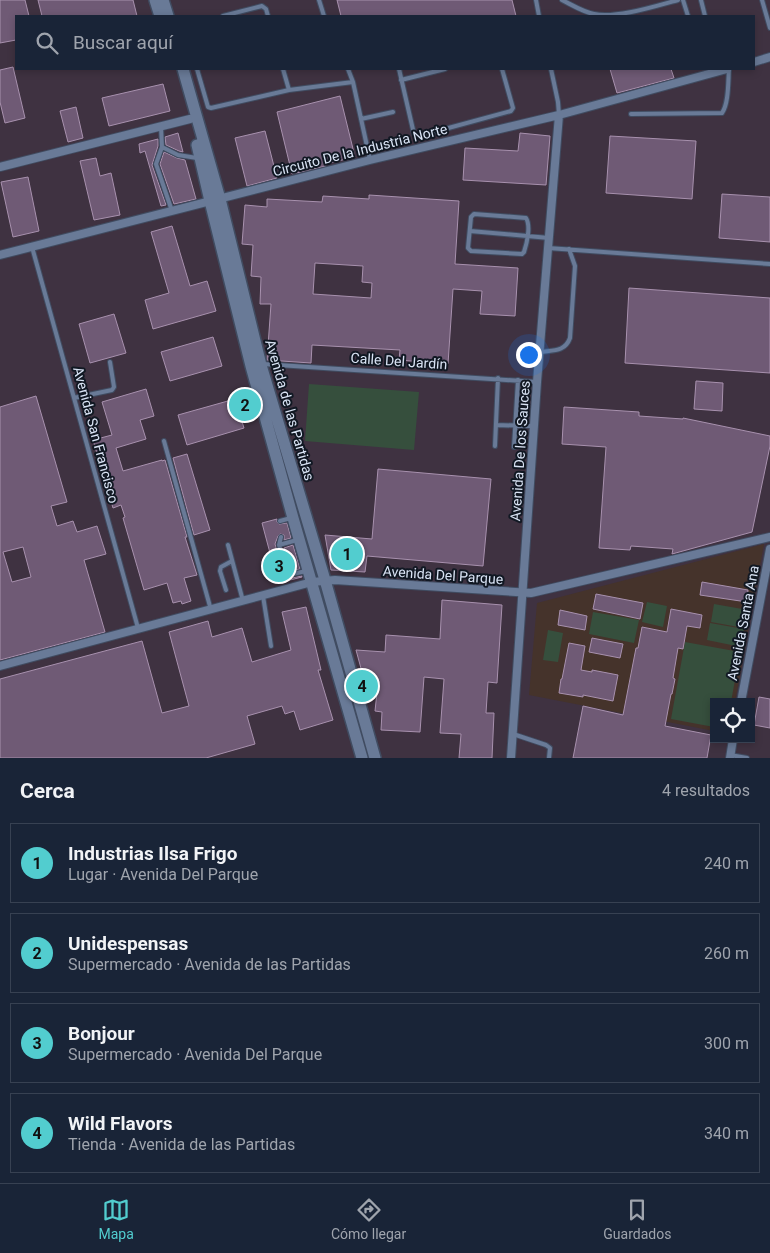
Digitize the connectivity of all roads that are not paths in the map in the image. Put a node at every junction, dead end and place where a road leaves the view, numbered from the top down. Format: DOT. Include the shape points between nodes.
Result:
graph roads {
  1 [pos="155,0"];
  2 [pos="163,0"];
  3 [pos="319,0"];
  4 [pos="536,0"];
  5 [pos="562,0"];
  6 [pos="678,0"];
  7 [pos="683,0"];
  8 [pos="701,0"];
  9 [pos="762,0"];
  10 [pos="160,15"];
  11 [pos="168,15"];
  12 [pos="226,15"];
  13 [pos="268,15"];
  14 [pos="324,15"];
  15 [pos="539,15"];
  16 [pos="602,15"];
  17 [pos="613,15"];
  18 [pos="688,15"];
  19 [pos="705,15"];
  20 [pos="770,28"];
  21 [pos="770,57"];
  22 [pos="755,62"];
  23 [pos="175,70"];
  24 [pos="183,70"];
  25 [pos="197,70"];
  26 [pos="283,70"];
  27 [pos="348,70"];
  28 [pos="399,70"];
  29 [pos="441,70"];
  30 [pos="502,70"];
  31 [pos="551,70"];
  32 [pos="724,70"];
  33 [pos="728,70"];
  34 [pos="401,80"];
  35 [pos="353,82"];
  36 [pos="289,90"];
  37 [pos="393,112"];
  38 [pos="631,114"];
  39 [pos="559,115"];
  40 [pos="190,119"];
  41 [pos="361,119"];
  42 [pos="160,127"];
  43 [pos="162,147"];
  44 [pos="201,159"];
  45 [pos="370,160"];
  46 [pos="0,167"];
  47 [pos="215,200"];
  48 [pos="172,211"];
  49 [pos="470,231"];
  50 [pos="527,236"];
  51 [pos="549,238"];
  52 [pos="32,247"];
  53 [pos="548,248"];
  54 [pos="569,249"];
  55 [pos="0,255"];
  56 [pos="770,264"];
  57 [pos="540,352"];
  58 [pos="110,362"];
  59 [pos="260,365"];
  60 [pos="498,378"];
  61 [pos="518,380"];
  62 [pos="537,382"];
  63 [pos="74,398"];
  64 [pos="496,425"];
  65 [pos="515,425"];
  66 [pos="534,426"];
  67 [pos="164,441"];
  68 [pos="495,446"];
  69 [pos="514,447"];
  70 [pos="293,518"];
  71 [pos="280,521"];
  72 [pos="281,537"];
  73 [pos="770,537"];
  74 [pos="299,539"];
  75 [pos="228,545"];
  76 [pos="280,545"];
  77 [pos="770,549"];
  78 [pos="232,561"];
  79 [pos="308,571"];
  80 [pos="325,580"];
  81 [pos="312,582"];
  82 [pos="226,590"];
  83 [pos="523,593"];
  84 [pos="263,596"];
  85 [pos="243,601"];
  86 [pos="211,610"];
  87 [pos="138,629"];
  88 [pos="272,646"];
  89 [pos="0,666"];
  90 [pos="742,698"];
  91 [pos="513,734"];
  92 [pos="733,743"];
  93 [pos="730,756"];
  94 [pos="362,758"];
  95 [pos="375,758"];
  96 [pos="511,758"];
  97 [pos="549,758"];
  98 [pos="747,758"];
  1 -- 10 [label="main road"];
  2 -- 11 [label="main road"];
  3 -- 14 [label="lane"];
  4 -- 15 [label="lane"];
  5 -- 16 [label="lane"];
  6 -- 17 [label="lane"];
  7 -- 18 [label="lane"];
  8 -- 19 [label="lane"];
  9 -- 20 [label="lane"];
  12 -- 13 [label="lane" via="262,6"];
  21 -- 22 [label="street"];
  23 -- 40 [label="main road, Avenida de las Partidas"];
  24 -- 47 [label="main road, Avenida de las Partidas"];
  25 -- 36 [label="lane" via="211,108"];
  26 -- 36 [label="lane"];
  27 -- 35 [label="lane"];
  28 -- 34 [label="lane"];
  29 -- 34 [label="lane"];
  30 -- 34 [label="lane" via="513,108 511,111 419,136 414,134"];
  31 -- 39 [label="lane"];
  32 -- 39 [label="street, Circuito De la Industria Norte"];
  33 -- 38 [label="lane" via="727,97 722,113"];
  35 -- 36 [label="lane"];
  35 -- 41 [label="lane"];
  37 -- 41 [label="lane"];
  39 -- 45 [label="street, Circuito De la Industria Norte"];
  39 -- 51 [label="street, Avenida De los Sauces"];
  40 -- 42 [label="street"];
  40 -- 44 [label="main road, Avenida de las Partidas"];
  41 -- 45 [label="lane"];
  42 -- 43 [label="lane"];
  42 -- 46 [label="street"];
  43 -- 44 [label="lane" via="178,155"];
  43 -- 48 [label="lane" via="156,164"];
  44 -- 47 [label="main road, Avenida de las Partidas"];
  45 -- 47 [label="street, Circuito De la Industria Norte"];
  47 -- 48 [label="street, Circuito De la Industria Norte"];
  47 -- 59 [label="main road, Avenida de las Partidas"];
  47 -- 70 [label="main road, Avenida de las Partidas" via="251,366"];
  48 -- 52 [label="street, Circuito De la Industria Norte"];
  49 -- 50 [label="lane"];
  49 -- 50 [label="lane" via="474,214 526,218"];
  49 -- 50 [label="lane" via="468,248 471,251 522,254"];
  50 -- 51 [label="lane"];
  51 -- 53 [label="street, Avenida De los Sauces"];
  52 -- 55 [label="street, Circuito De la Industria Norte"];
  52 -- 63 [label="lane, Avenida San Francisco"];
  53 -- 54 [label="lane"];
  53 -- 57 [label="street, Avenida De los Sauces"];
  54 -- 56 [label="lane"];
  54 -- 57 [label="lane" via="575,266 570,338 563,348"];
  57 -- 62 [label="street, Avenida De los Sauces"];
  58 -- 63 [label="lane" via="112,390"];
  59 -- 60 [label="lane, Calle Del Jardín"];
  59 -- 80 [label="main road, Avenida de las Partidas"];
  60 -- 61 [label="lane, Calle Del Jardín"];
  60 -- 64 [label="lane"];
  61 -- 62 [label="lane, Calle Del Jardín"];
  61 -- 65 [label="lane"];
  62 -- 66 [label="street, Avenida De los Sauces"];
  63 -- 87 [label="lane, Avenida San Francisco"];
  64 -- 65 [label="lane"];
  64 -- 68 [label="lane"];
  65 -- 66 [label="lane"];
  65 -- 69 [label="lane"];
  66 -- 83 [label="street, Avenida De los Sauces"];
  67 -- 86 [label="lane"];
  70 -- 71 [label="lane"];
  70 -- 74 [label="main road, Avenida de las Partidas"];
  72 -- 76 [label="lane"];
  73 -- 83 [label="street, Avenida Del Parque" via="539,592"];
  74 -- 76 [label="lane"];
  74 -- 79 [label="main road, Avenida de las Partidas"];
  75 -- 78 [label="lane"];
  76 -- 79 [label="lane" via="288,576"];
  77 -- 90 [label="street, Avenida Santa Ana"];
  78 -- 82 [label="lane" via="220,571"];
  78 -- 85 [label="lane"];
  79 -- 81 [label="main road, Avenida de las Partidas"];
  80 -- 81 [label="street, Avenida Del Parque"];
  80 -- 83 [label="street, Avenida Del Parque"];
  80 -- 95 [label="main road, Avenida de las Partidas"];
  81 -- 84 [label="street, Avenida Del Parque"];
  81 -- 94 [label="main road, Avenida de las Partidas"];
  83 -- 91 [label="street, Avenida De los Sauces"];
  84 -- 85 [label="street, Avenida Del Parque"];
  84 -- 88 [label="lane"];
  85 -- 86 [label="street, Avenida Del Parque"];
  86 -- 87 [label="street, Avenida Del Parque"];
  87 -- 89 [label="street, Avenida Del Parque"];
  91 -- 96 [label="street, Avenida De los Sauces"];
  91 -- 97 [label="lane" via="546,744 550,748"];
  92 -- 93 [label="street"];
  93 -- 98 [label="lane"];
}
